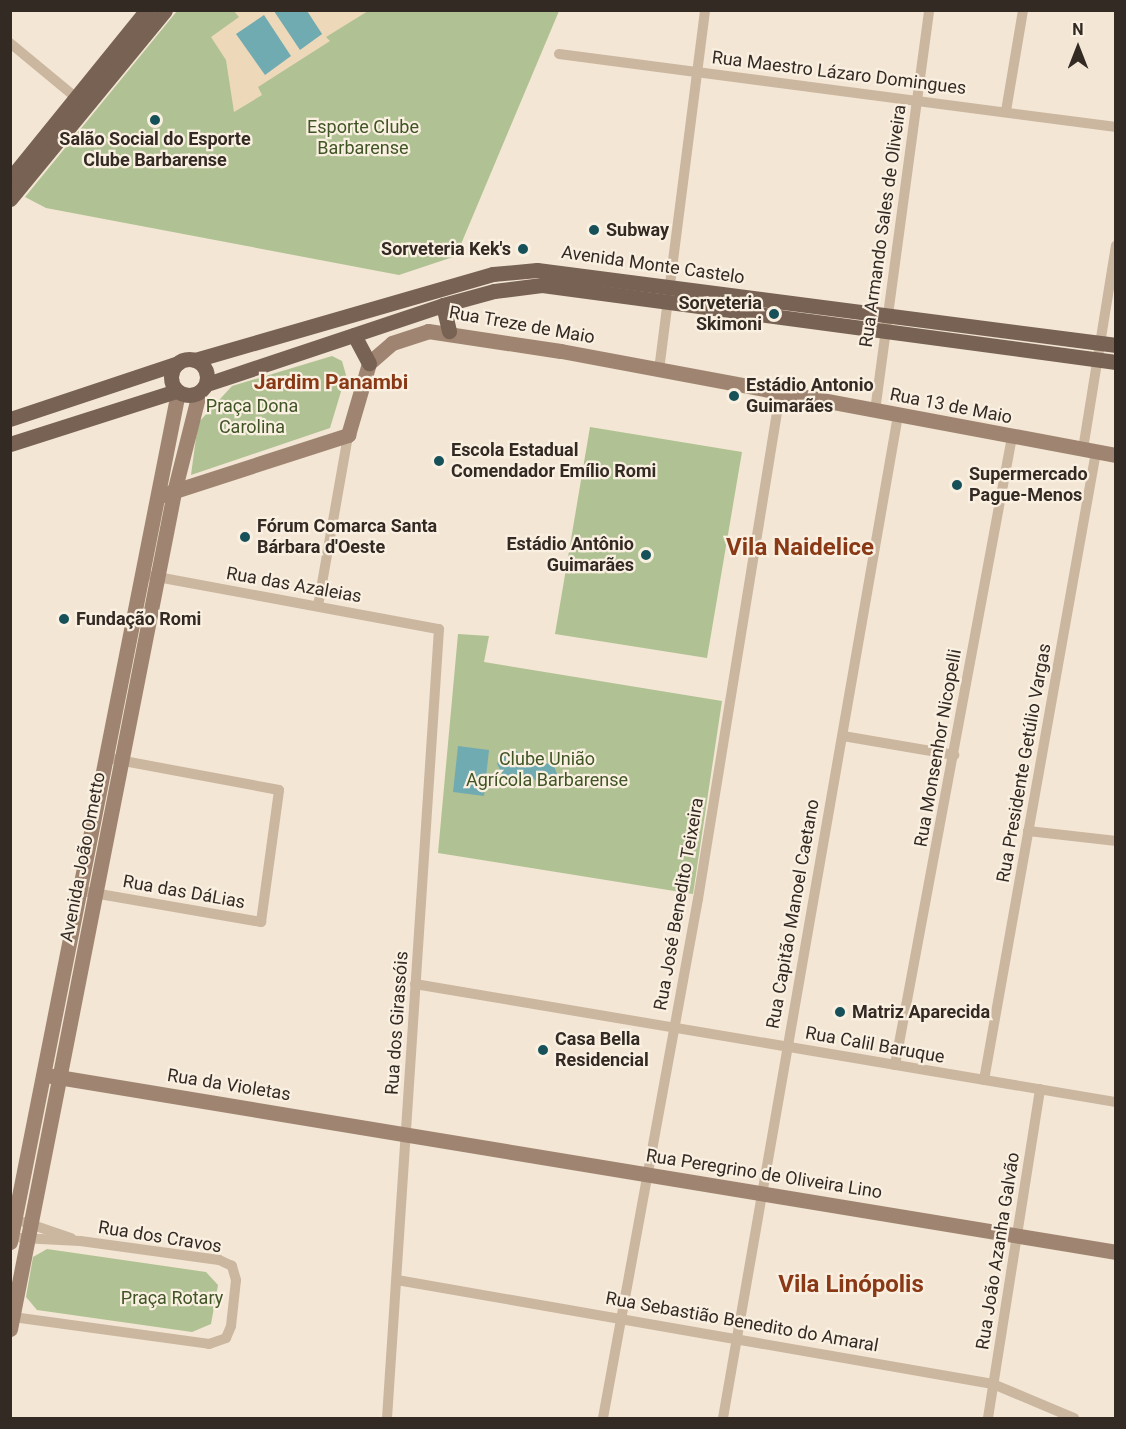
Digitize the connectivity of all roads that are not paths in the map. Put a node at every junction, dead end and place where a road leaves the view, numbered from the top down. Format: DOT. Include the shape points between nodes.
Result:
graph roads {
  1 [pos="147,10"];
  2 [pos="165,10"];
  3 [pos="705,10"];
  4 [pos="929,10"];
  5 [pos="1023,10"];
  6 [pos="10,43"];
  7 [pos="559,54"];
  8 [pos="697,72"];
  9 [pos="917,100"];
  10 [pos="81,102"];
  11 [pos="1006,111"];
  12 [pos="1116,127"];
  13 [pos="10,179"];
  14 [pos="10,199"];
  15 [pos="1116,246"];
  16 [pos="668,295"];
  17 [pos="442,305"];
  18 [pos="887,323"];
  19 [pos="449,331"];
  20 [pos="354,335"];
  21 [pos="1108,344"];
  22 [pos="195,360"];
  23 [pos="1099,360"];
  24 [pos="1116,362"];
  25 [pos="178,363"];
  26 [pos="369,363"];
  27 [pos="659,370"];
  28 [pos="203,389"];
  29 [pos="177,392"];
  30 [pos="780,394"];
  31 [pos="875,411"];
  32 [pos="898,415"];
  33 [pos="10,419"];
  34 [pos="348,435"];
  35 [pos="1012,437"];
  36 [pos="10,444"];
  37 [pos="1090,450"];
  38 [pos="1116,455"];
  39 [pos="167,494"];
  40 [pos="151,576"];
  41 [pos="318,606"];
  42 [pos="439,629"];
  43 [pos="843,736"];
  44 [pos="954,755"];
  45 [pos="115,759"];
  46 [pos="1028,831"];
  47 [pos="1116,841"];
  48 [pos="89,892"];
  49 [pos="416,984"];
  50 [pos="673,1028"];
  51 [pos="786,1046"];
  52 [pos="895,1065"];
  53 [pos="53,1076"];
  54 [pos="984,1080"];
  55 [pos="1040,1089"];
  56 [pos="1116,1102"];
  57 [pos="406,1133"];
  58 [pos="647,1175"];
  59 [pos="762,1193"];
  60 [pos="15,1220"];
  61 [pos="32,1223"];
  62 [pos="1018,1236"];
  63 [pos="11,1240"];
  64 [pos="29,1240"];
  65 [pos="80,1241"];
  66 [pos="1116,1252"];
  67 [pos="397,1280"];
  68 [pos="621,1317"];
  69 [pos="12,1323"];
  70 [pos="736,1338"];
  71 [pos="993,1384"];
  72 [pos="387,1419"];
  73 [pos="603,1419"];
  74 [pos="723,1419"];
  75 [pos="988,1419"];
  76 [pos="1074,1419"];
  1 -- 10 [label="main road"];
  2 -- 10 [label="main road"];
  3 -- 8 [label="street"];
  4 -- 9 [label="street, Rua Armando Sales de Oliveira"];
  5 -- 11 [label="street"];
  6 -- 10 [label="street"];
  7 -- 8 [label="street, Rua Maestro Lázaro Domingues"];
  8 -- 9 [label="street, Rua Maestro Lázaro Domingues"];
  8 -- 16 [label="street"];
  9 -- 11 [label="street, Rua Maestro Lázaro Domingues"];
  9 -- 18 [label="street, Rua Armando Sales de Oliveira"];
  10 -- 13 [label="main road"];
  10 -- 14 [label="main road"];
  11 -- 12 [label="street, Rua Maestro Lázaro Domingues"];
  15 -- 21 [label="street, Rua Presidente Getúlio Vargas"];
  16 -- 17 [label="main road, Avenida Monte Castelo" via="542,285 494,291"];
  16 -- 18 [label="main road, Avenida Monte Castelo"];
  16 -- 22 [label="main road, Avenida Monte Castelo" via="559,271 494,274"];
  16 -- 27 [label="street"];
  17 -- 19 [label="main road"];
  17 -- 20 [label="main road, Avenida Monte Castelo"];
  18 -- 21 [label="main road, Avenida Monte Castelo"];
  18 -- 23 [label="main road, Avenida Monte Castelo"];
  18 -- 31 [label="street, Rua Armando Sales de Oliveira"];
  19 -- 26 [label="street, Rua Treze de Maio" via="410,335 392,343"];
  19 -- 27 [label="street, Rua Treze de Maio"];
  20 -- 26 [label="main road"];
  20 -- 28 [label="main road, Avenida Monte Castelo"];
  21 -- 23 [label="street, Rua Presidente Getúlio Vargas"];
  22 -- 25 [label="main road"];
  22 -- 28 [label="main road" via="205,367"];
  23 -- 24 [label="main road, Avenida Monte Castelo"];
  23 -- 37 [label="street, Rua Presidente Getúlio Vargas"];
  25 -- 29 [label="main road" via="171,373"];
  25 -- 33 [label="main road"];
  26 -- 34 [label="street"];
  27 -- 30 [label="street, Rua Treze de Maio"];
  28 -- 29 [label="main road" via="189,396"];
  28 -- 39 [label="street, Avenida João Ometto"];
  29 -- 36 [label="main road"];
  29 -- 39 [label="street, Avenida João Ometto"];
  30 -- 31 [label="street, Rua 13 de Maio"];
  30 -- 50 [label="street, Rua José Benedito Teixeira"];
  31 -- 32 [label="street, Rua 13 de Maio"];
  32 -- 35 [label="street, Rua 13 de Maio"];
  32 -- 43 [label="street, Rua Capitão Manoel Caetano"];
  34 -- 39 [label="street"];
  34 -- 41 [label="street"];
  35 -- 37 [label="street, Rua 13 de Maio"];
  35 -- 44 [label="street, Rua Monsenhor Nicopelli"];
  37 -- 38 [label="street, Rua 13 de Maio"];
  37 -- 46 [label="street, Rua Presidente Getúlio Vargas"];
  39 -- 40 [label="street, Avenida João Ometto"];
  40 -- 41 [label="street, Rua das Azaleias"];
  40 -- 45 [label="street, Avenida João Ometto"];
  41 -- 42 [label="street, Rua das Azaleias"];
  42 -- 49 [label="street, Rua dos Girassóis"];
  43 -- 44 [label="street"];
  43 -- 51 [label="street, Rua Capitão Manoel Caetano"];
  44 -- 52 [label="street, Rua Monsenhor Nicopelli"];
  45 -- 48 [label="street, Avenida João Ometto"];
  45 -- 48 [label="street, Rua das DáLias" via="279,790 261,922"];
  46 -- 47 [label="street"];
  46 -- 54 [label="street, Rua Presidente Getúlio Vargas"];
  48 -- 53 [label="street, Avenida João Ometto"];
  49 -- 50 [label="street, Rua Calil Baruque"];
  49 -- 57 [label="street, Rua dos Girassóis"];
  50 -- 51 [label="street, Rua Calil Baruque"];
  50 -- 58 [label="street, Rua José Benedito Teixeira"];
  51 -- 52 [label="street, Rua Calil Baruque"];
  51 -- 59 [label="street, Rua Capitão Manoel Caetano"];
  52 -- 54 [label="street, Rua Calil Baruque"];
  53 -- 57 [label="street, Rua da Violetas"];
  53 -- 60 [label="street, Avenida João Ometto"];
  53 -- 61 [label="street, Avenida João Ometto"];
  54 -- 55 [label="street, Rua Calil Baruque"];
  55 -- 56 [label="street, Rua Calil Baruque"];
  55 -- 62 [label="street, Rua João Azanha Galvão"];
  57 -- 58 [label="street, Rua Peregrino de Oliveira Lino"];
  57 -- 67 [label="street, Rua dos Girassóis"];
  58 -- 59 [label="street, Rua Peregrino de Oliveira Lino"];
  58 -- 68 [label="street, Rua José Benedito Teixeira"];
  59 -- 62 [label="street, Rua Peregrino de Oliveira Lino"];
  59 -- 70 [label="street, Rua Capitão Manoel Caetano"];
  60 -- 61 [label="street, Rua dos Cravos"];
  60 -- 63 [label="street, Avenida João Ometto"];
  61 -- 64 [label="street, Avenida João Ometto"];
  61 -- 65 [label="street, Rua dos Cravos"];
  62 -- 66 [label="street, Rua Peregrino de Oliveira Lino"];
  62 -- 71 [label="street, Rua João Azanha Galvão"];
  63 -- 64 [label="street, Rua dos Cravos"];
  64 -- 65 [label="street, Rua dos Cravos"];
  64 -- 69 [label="street, Avenida João Ometto"];
  65 -- 69 [label="street, Rua dos Cravos" via="219,1260 232,1266 237,1280 226,1338 209,1344"];
  67 -- 68 [label="street, Rua Sebastião Benedito do Amaral"];
  67 -- 72 [label="street, Rua dos Girassóis"];
  68 -- 70 [label="street, Rua Sebastião Benedito do Amaral"];
  68 -- 73 [label="street, Rua José Benedito Teixeira"];
  70 -- 71 [label="street, Rua Sebastião Benedito do Amaral"];
  70 -- 74 [label="street, Rua Capitão Manoel Caetano"];
  71 -- 75 [label="street, Rua João Azanha Galvão"];
  71 -- 76 [label="street, Rua Sebastião Benedito do Amaral"];
}
